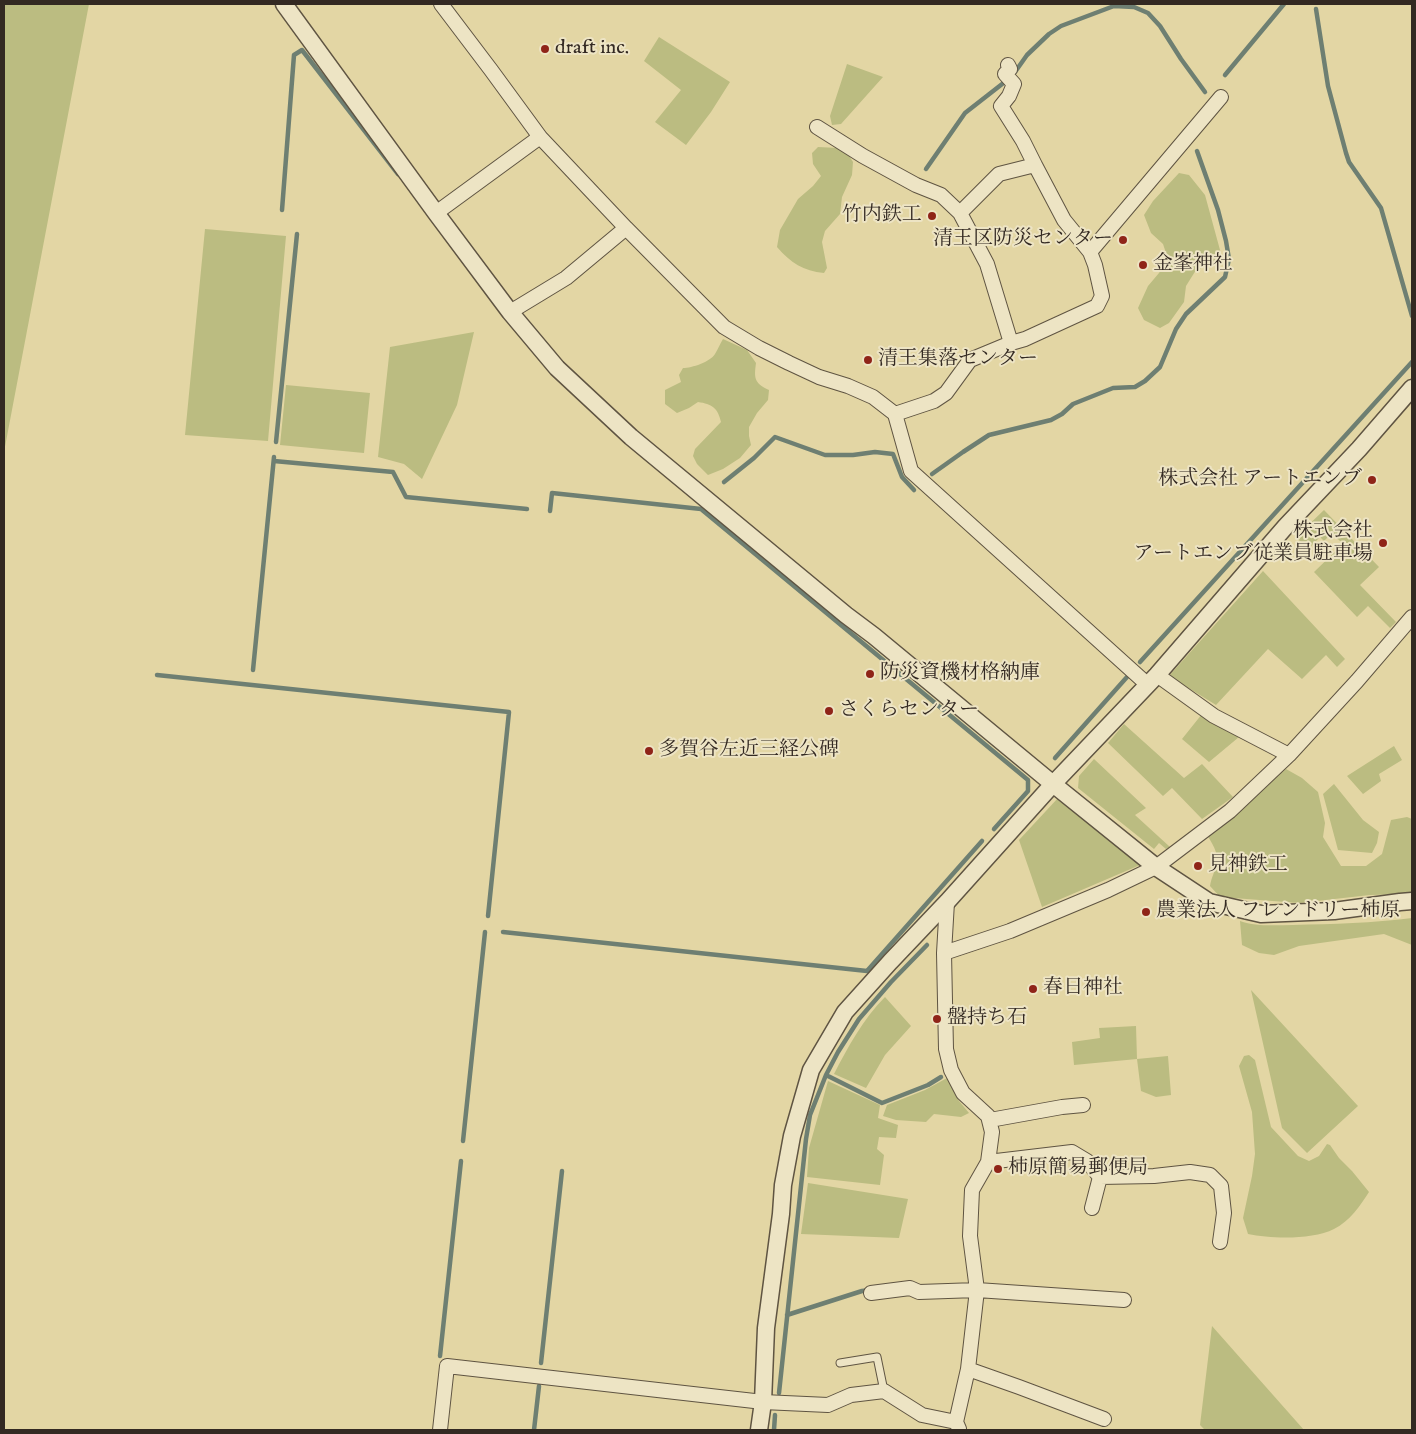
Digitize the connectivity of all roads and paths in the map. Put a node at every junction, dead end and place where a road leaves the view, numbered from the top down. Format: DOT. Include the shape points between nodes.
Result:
graph roads {
  1 [pos="284,4"];
  2 [pos="440,4"];
  3 [pos="1008,65"];
  4 [pos="1221,97"];
  5 [pos="817,127"];
  6 [pos="540,137"];
  7 [pos="1035,165"];
  8 [pos="436,213"];
  9 [pos="960,213"];
  10 [pos="626,228"];
  11 [pos="1090,252"];
  12 [pos="510,312"];
  13 [pos="1011,343"];
  14 [pos="1412,388"];
  15 [pos="895,414"];
  16 [pos="1412,617"];
  17 [pos="1152,680"];
  18 [pos="1289,754"];
  19 [pos="1053,784"];
  20 [pos="1156,867"];
  21 [pos="1412,901"];
  22 [pos="947,902"];
  23 [pos="944,953"];
  24 [pos="1083,1105"];
  25 [pos="990,1120"];
  26 [pos="988,1162"];
  27 [pos="1100,1177"];
  28 [pos="1092,1208"];
  29 [pos="1220,1242"];
  30 [pos="977,1290"];
  31 [pos="871,1293"];
  32 [pos="1124,1300"];
  33 [pos="840,1363"];
  34 [pos="968,1369"];
  35 [pos="884,1391"];
  36 [pos="763,1402"];
  37 [pos="1104,1419"];
  38 [pos="958,1426"];
  39 [pos="440,1430"];
  40 [pos="759,1430"];
  1 -- 8 [label="street"];
  2 -- 6 [label="street"];
  3 -- 7 [label="street" via="1010,69 1005,74 1014,84 1001,106"];
  4 -- 11 [label="street"];
  5 -- 9 [label="street" via="863,156 941,195"];
  6 -- 8 [label="street"];
  6 -- 10 [label="street"];
  7 -- 9 [label="street" via="999,174"];
  7 -- 11 [label="street" via="1064,220"];
  8 -- 12 [label="street"];
  9 -- 13 [label="street" via="986,264"];
  10 -- 12 [label="street" via="566,278"];
  10 -- 15 [label="street" via="724,327 789,363 873,397"];
  11 -- 13 [label="street" via="1102,296 1097,306"];
  12 -- 19 [label="street" via="557,368 631,437"];
  13 -- 15 [label="street" via="970,360 946,394"];
  14 -- 17 [label="street"];
  15 -- 17 [label="street" via="911,471"];
  16 -- 18 [label="street"];
  17 -- 18 [label="street"];
  17 -- 19 [label="street"];
  18 -- 20 [label="street" via="1230,811"];
  19 -- 20 [label="street"];
  19 -- 22 [label="street"];
  20 -- 21 [label="street" via="1209,902 1261,914 1334,911"];
  20 -- 23 [label="street" via="1010,931"];
  22 -- 23 [label="street"];
  22 -- 36 [label="street" via="845,1012 811,1070 792,1136 783,1185 766,1328"];
  23 -- 25 [label="street" via="946,1049 951,1070 966,1096"];
  24 -- 25 [label="street"];
  25 -- 26 [label="street" via="992,1132"];
  26 -- 27 [label="street" via="1072,1152 1087,1161"];
  26 -- 30 [label="street" via="972,1190 970,1236"];
  27 -- 28 [label="street"];
  27 -- 29 [label="street" via="1190,1172 1210,1175 1221,1186 1224,1213"];
  30 -- 31 [label="street" via="918,1292 910,1288"];
  30 -- 32 [label="street"];
  30 -- 34 [label="street"];
  33 -- 35 [label="lane" via="877,1357"];
  34 -- 37 [label="street"];
  34 -- 38 [label="street"];
  35 -- 36 [label="street" via="851,1396 828,1405"];
  35 -- 38 [label="street" via="922,1415"];
  36 -- 39 [label="street" via="448,1366"];
  36 -- 40 [label="street"];
}
